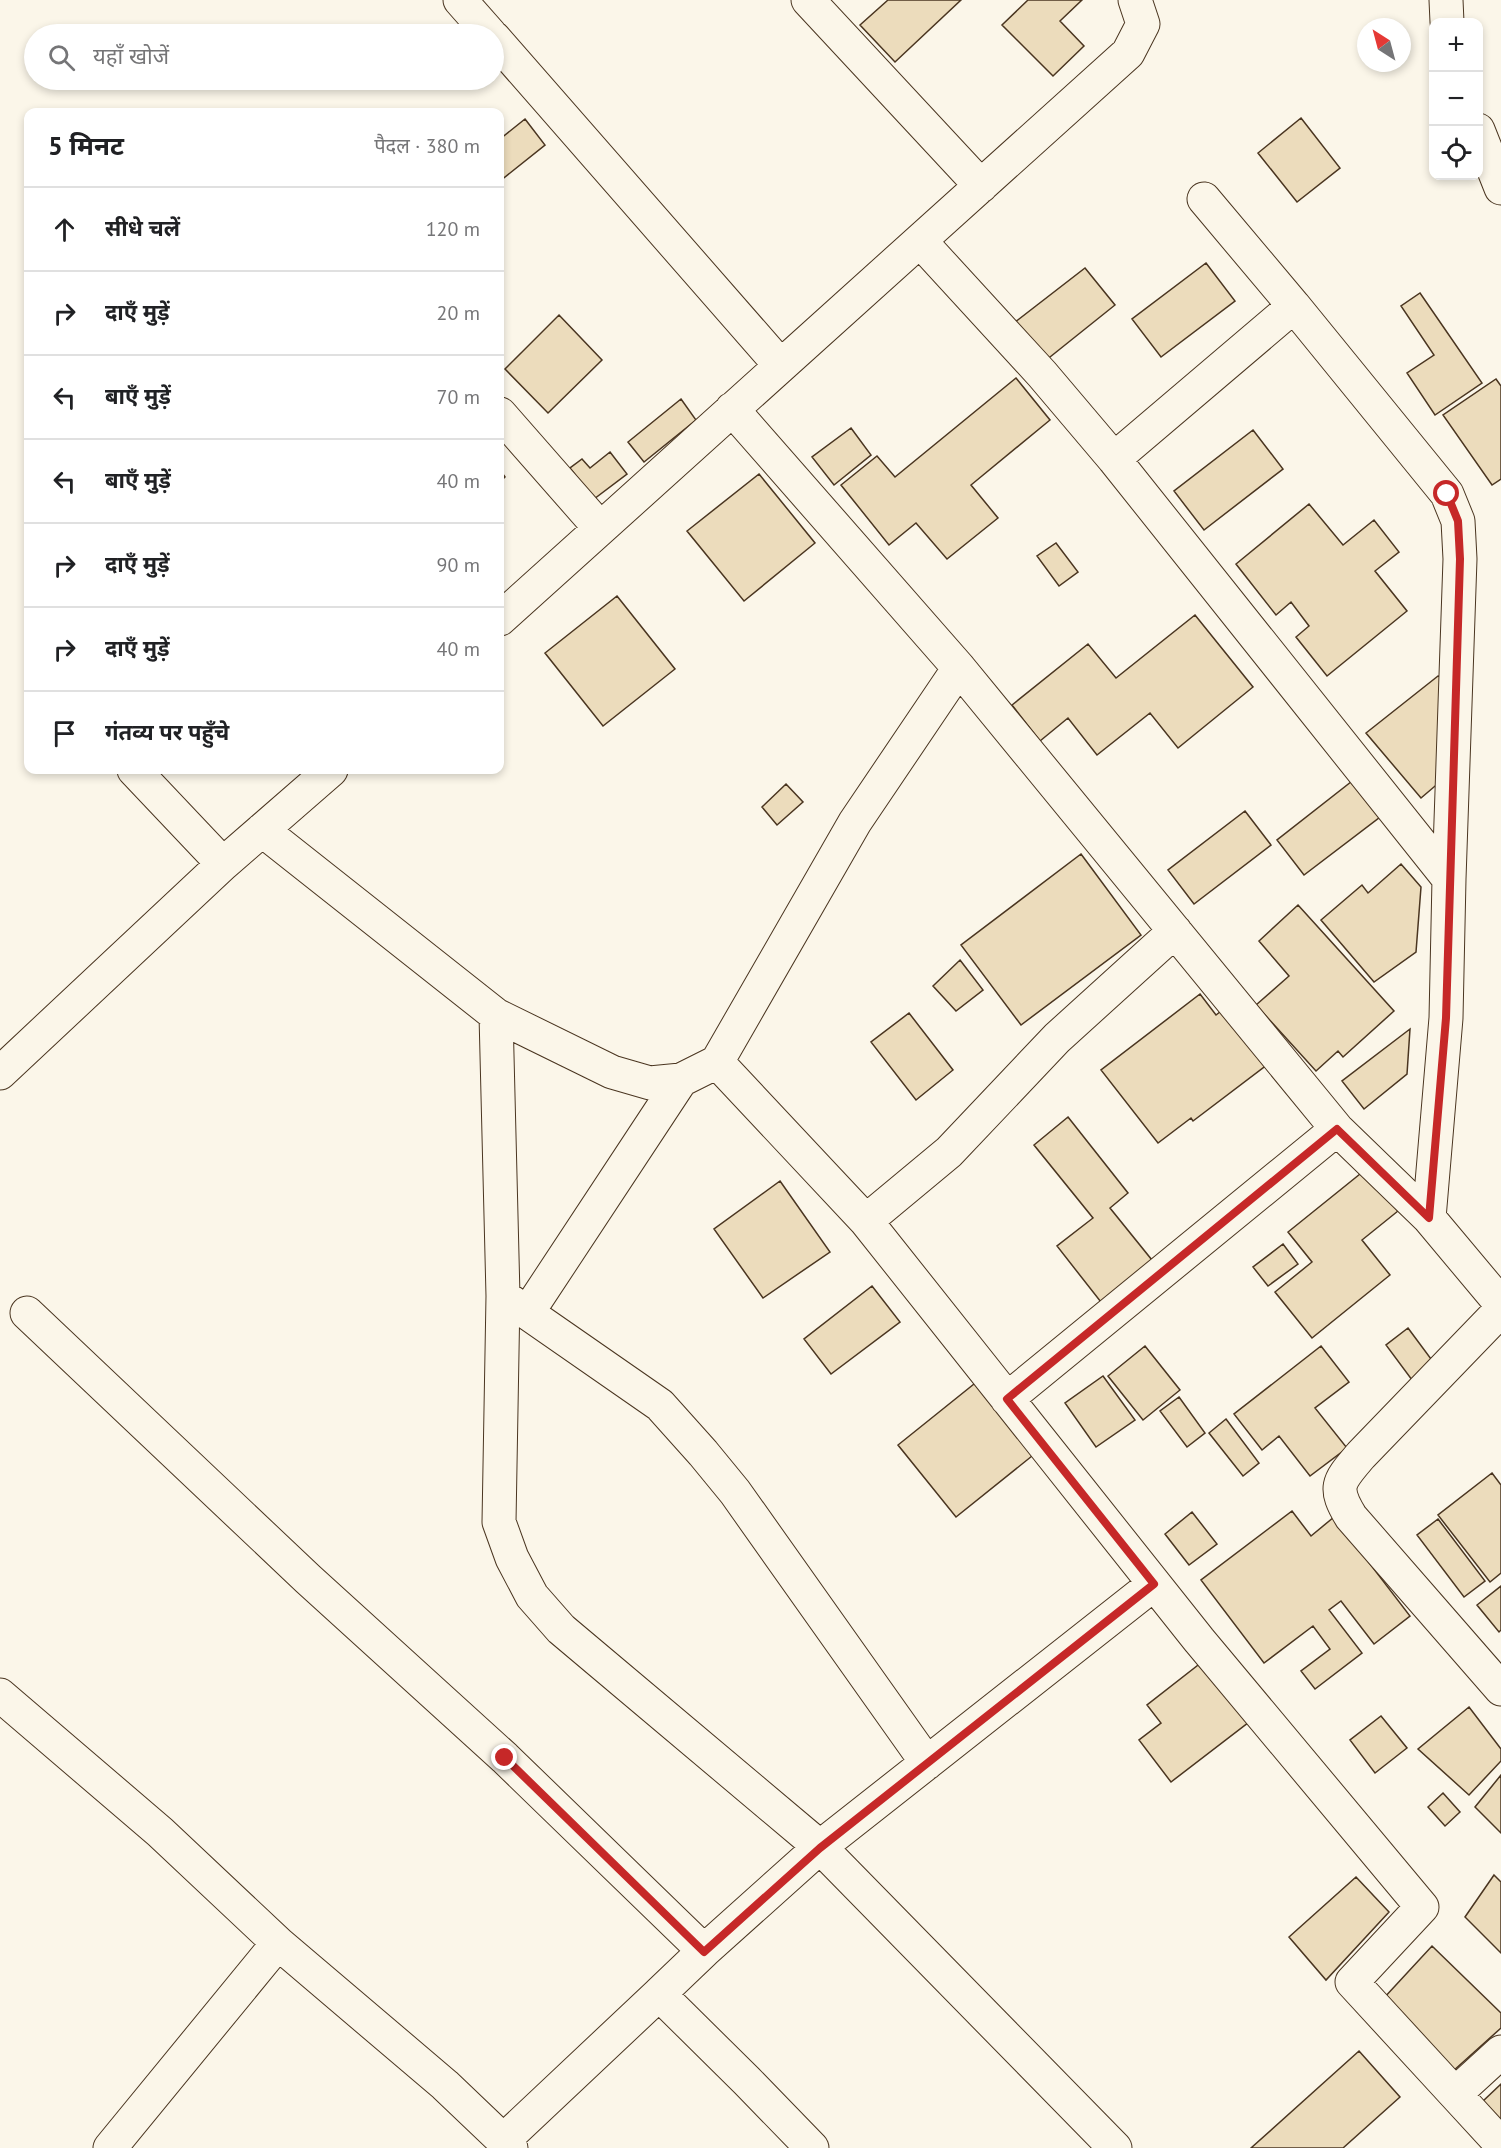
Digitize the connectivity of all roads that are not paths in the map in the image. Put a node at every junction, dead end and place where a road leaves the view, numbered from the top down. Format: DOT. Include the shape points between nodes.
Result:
graph roads {
  1 [pos="460,0"];
  2 [pos="808,0"];
  3 [pos="1135,0"];
  4 [pos="1446,0"];
  5 [pos="1447,18"];
  6 [pos="481,24"];
  7 [pos="504,49"];
  8 [pos="1483,141"];
  9 [pos="981,186"];
  10 [pos="1501,188"];
  11 [pos="1204,199"];
  12 [pos="920,241"];
  13 [pos="1294,306"];
  14 [pos="780,365"];
  15 [pos="732,409"];
  16 [pos="504,419"];
  17 [pos="1114,459"];
  18 [pos="600,528"];
  19 [pos="504,615"];
  20 [pos="959,668"];
  21 [pos="138,774"];
  22 [pos="326,774"];
  23 [pos="262,830"];
  24 [pos="223,864"];
  25 [pos="1449,879"];
  26 [pos="1174,931"];
  27 [pos="496,1015"];
  28 [pos="717,1062"];
  29 [pos="0,1073"];
  30 [pos="681,1080"];
  31 [pos="1337,1129"];
  32 [pos="1429,1218"];
  33 [pos="866,1221"];
  34 [pos="515,1304"];
  35 [pos="1501,1304"];
  36 [pos="1501,1310"];
  37 [pos="27,1313"];
  38 [pos="1007,1399"];
  39 [pos="1154,1584"];
  40 [pos="1501,1689"];
  41 [pos="0,1695"];
  42 [pos="927,1763"];
  43 [pos="820,1848"];
  44 [pos="278,1943"];
  45 [pos="704,1952"];
  46 [pos="659,1994"];
  47 [pos="1501,2052"];
  48 [pos="1455,2094"];
  49 [pos="508,2144"];
  50 [pos="1501,2144"];
  51 [pos="110,2148"];
  52 [pos="812,2148"];
  53 [pos="1116,2148"];
  1 -- 6 [label="street"];
  2 -- 9 [label="street"];
  3 -- 9 [label="street" via="1143,24 1128,53"];
  4 -- 5 [label="street"];
  7 -- 14 [label="street"];
  8 -- 10 [label="street"];
  9 -- 12 [label="street"];
  11 -- 13 [label="street"];
  12 -- 14 [label="street"];
  12 -- 17 [label="street"];
  13 -- 17 [label="street"];
  13 -- 25 [label="street" via="1447,494 1458,521"];
  14 -- 15 [label="street"];
  15 -- 18 [label="street"];
  15 -- 20 [label="street"];
  16 -- 18 [label="street"];
  17 -- 25 [label="street"];
  18 -- 19 [label="street"];
  20 -- 26 [label="street"];
  20 -- 28 [label="street" via="855,822"];
  21 -- 24 [label="street"];
  22 -- 23 [label="street"];
  23 -- 24 [label="street"];
  23 -- 27 [label="street"];
  24 -- 29 [label="street"];
  25 -- 32 [label="street" via="1446,1018"];
  26 -- 31 [label="street"];
  26 -- 33 [label="street" via="1057,1038 950,1152"];
  27 -- 30 [label="street" via="612,1072 650,1083"];
  27 -- 34 [label="street"];
  28 -- 30 [label="street"];
  28 -- 33 [label="street"];
  30 -- 34 [label="street"];
  31 -- 32 [label="street"];
  31 -- 38 [label="street"];
  32 -- 35 [label="street"];
  33 -- 38 [label="street"];
  34 -- 42 [label="street" via="660,1405 735,1492"];
  34 -- 43 [label="street" via="499,1522 532,1596 561,1629"];
  36 -- 40 [label="street" via="1360,1455 1341,1479 1340,1499 1351,1517"];
  37 -- 45 [label="street" via="308,1579 505,1758"];
  38 -- 39 [label="street"];
  39 -- 42 [label="street"];
  39 -- 48 [label="street" via="1422,1906 1352,1982"];
  41 -- 44 [label="street" via="160,1832"];
  42 -- 43 [label="street"];
  43 -- 45 [label="street"];
  43 -- 53 [label="street"];
  44 -- 49 [label="street"];
  44 -- 51 [label="street"];
  45 -- 46 [label="street"];
  46 -- 49 [label="street"];
  46 -- 52 [label="street"];
  47 -- 48 [label="street"];
  48 -- 50 [label="street"];
}
